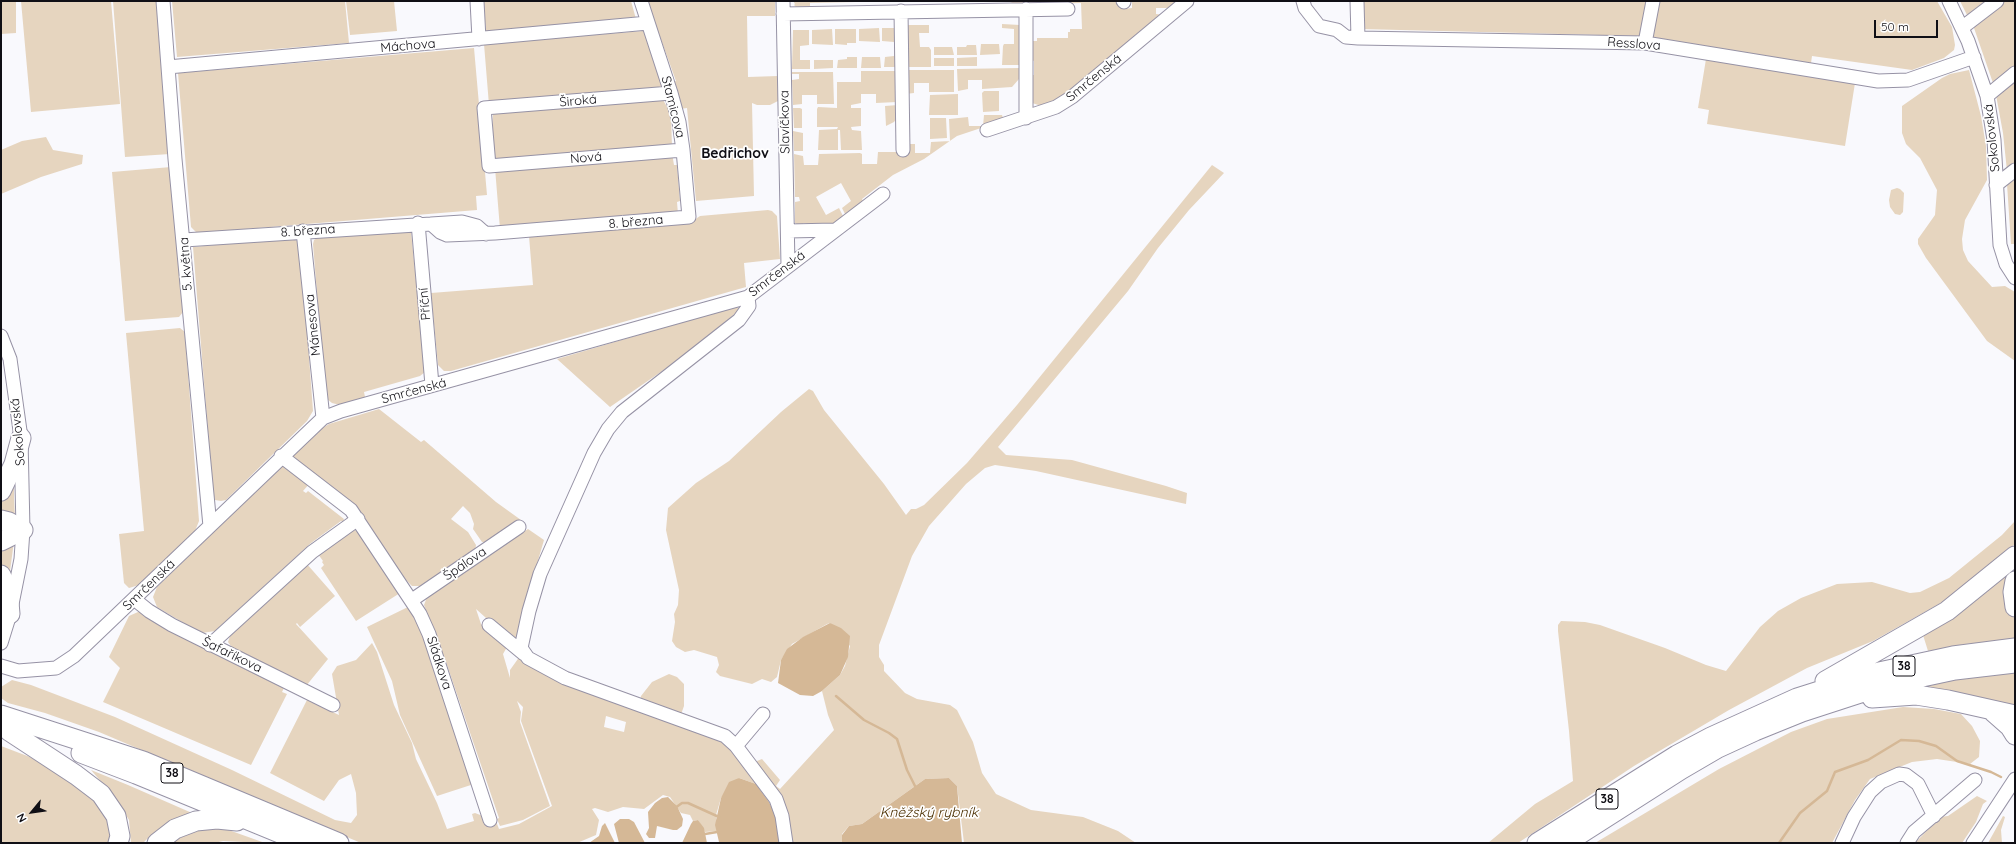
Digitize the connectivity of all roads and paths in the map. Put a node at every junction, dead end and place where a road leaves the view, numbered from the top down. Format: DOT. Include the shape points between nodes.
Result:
graph roads {
  1 [pos="163,1"];
  2 [pos="477,1"];
  3 [pos="641,1"];
  4 [pos="1186,1"];
  5 [pos="1303,1"];
  6 [pos="1358,1"];
  7 [pos="1653,1"];
  8 [pos="1949,1"];
  9 [pos="1996,1"];
  10 [pos="783,7"];
  11 [pos="1026,9"];
  12 [pos="1068,9"];
  13 [pos="901,11"];
  14 [pos="648,23"];
  15 [pos="1963,27"];
  16 [pos="1358,38"];
  17 [pos="479,40"];
  18 [pos="1645,43"];
  19 [pos="1974,57"];
  20 [pos="168,67"];
  21 [pos="2015,73"];
  22 [pos="671,93"];
  23 [pos="1987,96"];
  24 [pos="1026,118"];
  25 [pos="987,130"];
  26 [pos="684,150"];
  27 [pos="903,150"];
  28 [pos="489,166"];
  29 [pos="2015,170"];
  30 [pos="1996,185"];
  31 [pos="883,194"];
  32 [pos="689,217"];
  33 [pos="418,223"];
  34 [pos="835,230"];
  35 [pos="303,231"];
  36 [pos="788,231"];
  37 [pos="184,240"];
  38 [pos="788,266"];
  39 [pos="2013,272"];
  40 [pos="748,297"];
  41 [pos="1,336"];
  42 [pos="432,385"];
  43 [pos="323,418"];
  44 [pos="21,438"];
  45 [pos="281,456"];
  46 [pos="1,491"];
  47 [pos="358,519"];
  48 [pos="1,520"];
  49 [pos="210,526"];
  50 [pos="519,527"];
  51 [pos="23,530"];
  52 [pos="1,541"];
  53 [pos="2015,556"];
  54 [pos="1,575"];
  55 [pos="2015,580"];
  56 [pos="134,599"];
  57 [pos="412,600"];
  58 [pos="2015,607"];
  59 [pos="10,614"];
  60 [pos="489,625"];
  61 [pos="1,643"];
  62 [pos="210,645"];
  63 [pos="2015,648"];
  64 [pos="524,654"];
  65 [pos="2015,664"];
  66 [pos="1,666"];
  67 [pos="1799,705"];
  68 [pos="333,706"];
  69 [pos="1,711"];
  70 [pos="1991,711"];
  71 [pos="764,714"];
  72 [pos="2015,715"];
  73 [pos="4,725"];
  74 [pos="63,735"];
  75 [pos="2015,735"];
  76 [pos="736,746"];
  77 [pos="2015,779"];
  78 [pos="1975,780"];
  79 [pos="1934,816"];
  80 [pos="490,820"];
  81 [pos="256,823"];
  82 [pos="118,843"];
  83 [pos="157,843"];
  84 [pos="304,843"];
  85 [pos="339,843"];
  86 [pos="786,843"];
  87 [pos="1537,843"];
  88 [pos="1566,843"];
  89 [pos="1842,843"];
  90 [pos="1908,843"];
  91 [pos="1973,843"];
  1 -- 20 [label="street, 5. května"];
  2 -- 17 [label="street"];
  3 -- 14 [label="street, Stamicova"];
  4 -- 24 [label="street, Smrčenská" via="1072,97 1056,107"];
  5 -- 16 [label="street, Resslova" via="1305,8 1319,26 1337,30 1346,37"];
  6 -- 16 [label="street"];
  7 -- 18 [label="street"];
  8 -- 15 [label="street, Sokolovská"];
  9 -- 15 [label="street"];
  10 -- 13 [label="street, Slavíčkova"];
  10 -- 36 [label="street, Slavíčkova"];
  11 -- 12 [label="street, Slavíčkova"];
  11 -- 13 [label="street, Slavíčkova"];
  11 -- 24 [label="street"];
  13 -- 27 [label="street"];
  14 -- 17 [label="street, Máchova"];
  14 -- 22 [label="street, Stamicova"];
  15 -- 19 [label="street, Sokolovská"];
  16 -- 18 [label="street, Resslova"];
  17 -- 20 [label="street, Máchova"];
  18 -- 19 [label="street, Resslova" via="1878,82 1908,80"];
  19 -- 23 [label="street, Sokolovská"];
  20 -- 37 [label="street, 5. května"];
  21 -- 23 [label="street"];
  22 -- 26 [label="street, Stamicova"];
  22 -- 28 [label="street, Široká" via="484,108"];
  23 -- 30 [label="street, Sokolovská" via="1994,140"];
  24 -- 25 [label="street, Smrčenská"];
  26 -- 28 [label="street, Nová"];
  26 -- 32 [label="street, Stamicova"];
  29 -- 30 [label="street"];
  30 -- 39 [label="street, Sokolovská" via="2000,245"];
  31 -- 34 [label="street, Smrčenská"];
  32 -- 33 [label="street, 8. března" via="447,235 432,224"];
  33 -- 35 [label="street, 8. března"];
  33 -- 42 [label="street, Příční"];
  34 -- 36 [label="street"];
  34 -- 38 [label="street, Smrčenská"];
  35 -- 37 [label="street, 8. března"];
  35 -- 43 [label="street, Mánesova"];
  36 -- 38 [label="street, Slavíčkova"];
  37 -- 49 [label="street, 5. května"];
  38 -- 40 [label="street, Smrčenská"];
  40 -- 42 [label="street, Smrčenská"];
  40 -- 64 [label="street" via="749,306 739,320 622,412 608,429 594,453 540,574 521,648"];
  41 -- 44 [label="street, Sokolovská" via="10,359"];
  42 -- 43 [label="street, Smrčenská"];
  43 -- 45 [label="street, Smrčenská"];
  44 -- 46 [label="highway" via="14,464"];
  44 -- 51 [label="street, Sokolovská"];
  45 -- 47 [label="street, Sládkova" via="338,499"];
  45 -- 49 [label="street, Smrčenská"];
  47 -- 57 [label="street, Sládkova"];
  47 -- 62 [label="street" via="312,552"];
  48 -- 51 [label="highway"];
  49 -- 56 [label="street, Smrčenská"];
  50 -- 57 [label="street, Špálova"];
  51 -- 52 [label="highway"];
  51 -- 59 [label="street, Sokolovská" via="21,559"];
  53 -- 67 [label="highway" via="1947,611"];
  54 -- 59 [label="highway" via="8,591"];
  55 -- 58 [label="highway"];
  56 -- 62 [label="street, Šafaříkova" via="149,611"];
  56 -- 66 [label="street, Smrčenská" via="74,656 56,668 18,671"];
  57 -- 80 [label="street, Sládkova" via="429,634"];
  59 -- 61 [label="street, Sokolovská"];
  60 -- 64 [label="street"];
  62 -- 68 [label="street, Šafaříkova"];
  63 -- 67 [label="highway, 38" via="1953,656 1879,672"];
  64 -- 76 [label="street" via="565,678 714,731"];
  65 -- 67 [label="highway, 38" via="1955,670"];
  67 -- 70 [label="highway" via="1916,695"];
  67 -- 87 [label="highway, 38" via="1730,728 1677,755"];
  67 -- 88 [label="highway, 38" via="1755,731 1718,748"];
  69 -- 74 [label="highway"];
  70 -- 72 [label="highway"];
  70 -- 75 [label="highway" via="2010,727"];
  71 -- 76 [label="street"];
  73 -- 74 [label="highway, 38"];
  73 -- 81 [label="highway, 38" via="136,774"];
  73 -- 82 [label="highway" via="101,794 116,816 120,836"];
  74 -- 85 [label="highway, 38" via="143,760"];
  76 -- 86 [label="street" via="776,799 782,816"];
  77 -- 91 [label="street"];
  78 -- 79 [label="street"];
  79 -- 89 [label="street" via="1918,784 1906,775 1899,774 1881,782 1870,792"];
  79 -- 90 [label="street" via="1914,832"];
  81 -- 83 [label="highway" via="217,819 196,821 175,829"];
  81 -- 84 [label="highway, 38"];
}
